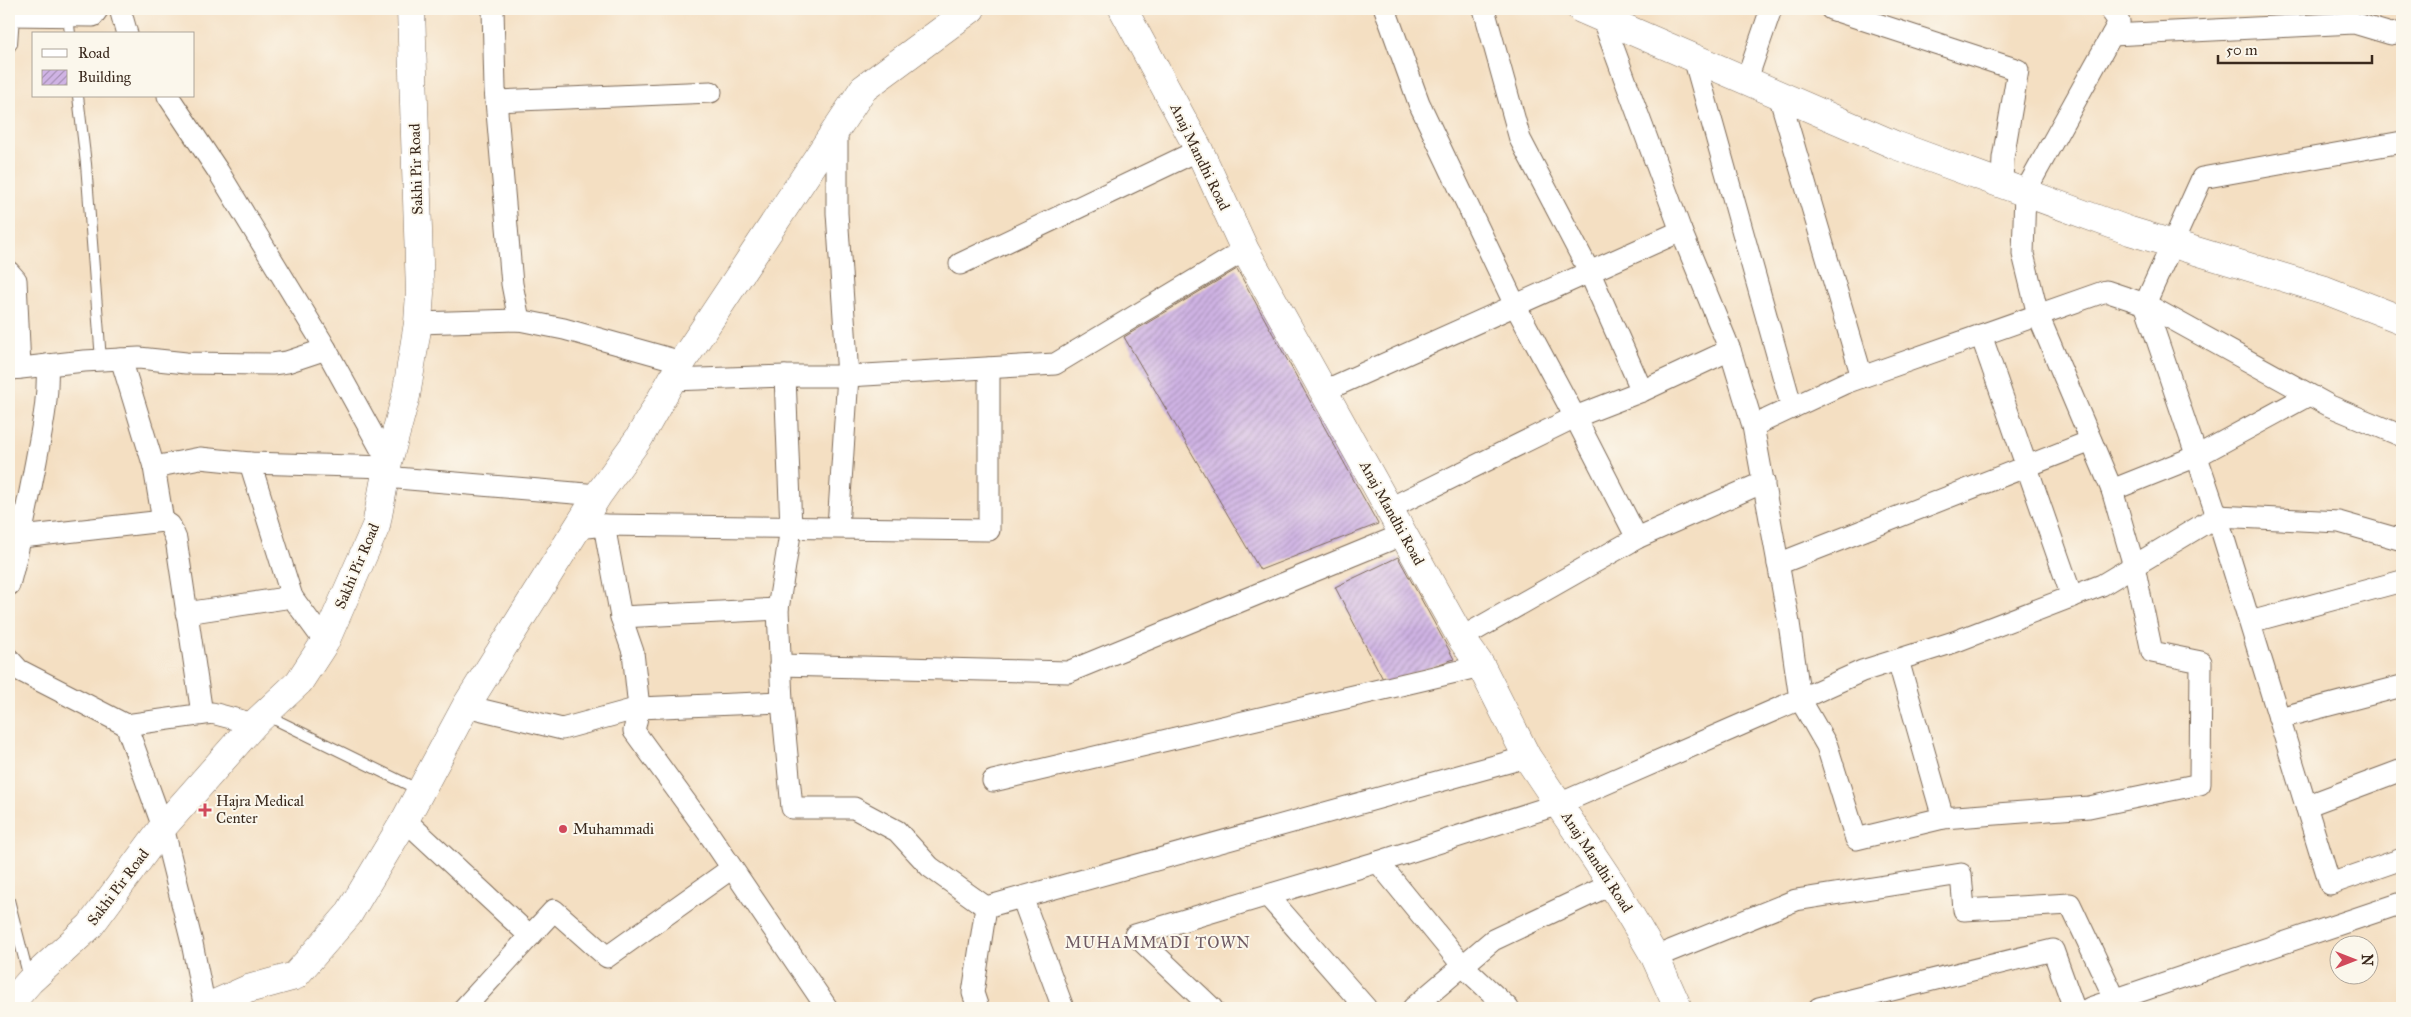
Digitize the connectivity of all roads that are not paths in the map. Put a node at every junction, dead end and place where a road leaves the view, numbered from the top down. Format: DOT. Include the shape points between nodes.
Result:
graph roads {
  1 [pos="98,9"];
  2 [pos="120,9"];
  3 [pos="410,9"];
  4 [pos="493,9"];
  5 [pos="971,9"];
  6 [pos="1123,9"];
  7 [pos="1385,9"];
  8 [pos="1484,9"];
  9 [pos="1771,9"];
  10 [pos="1831,9"];
  11 [pos="2110,9"];
  12 [pos="1592,14"];
  13 [pos="11,16"];
  14 [pos="69,25"];
  15 [pos="126,32"];
  16 [pos="2402,32"];
  17 [pos="2112,35"];
  18 [pos="9,48"];
  19 [pos="1694,58"];
  20 [pos="1747,79"];
  21 [pos="712,92"];
  22 [pos="1779,95"];
  23 [pos="78,98"];
  24 [pos="169,98"];
  25 [pos="496,101"];
  26 [pos="837,128"];
  27 [pos="2402,142"];
  28 [pos="1199,150"];
  29 [pos="2013,188"];
  30 [pos="1681,231"];
  31 [pos="2174,243"];
  32 [pos="1245,250"];
  33 [pos="960,264"];
  34 [pos="9,272"];
  35 [pos="1589,272"];
  36 [pos="2145,304"];
  37 [pos="1514,305"];
  38 [pos="2038,315"];
  39 [pos="519,320"];
  40 [pos="2402,320"];
  41 [pos="418,323"];
  42 [pos="1981,335"];
  43 [pos="326,349"];
  44 [pos="1730,350"];
  45 [pos="111,359"];
  46 [pos="47,365"];
  47 [pos="989,368"];
  48 [pos="677,371"];
  49 [pos="785,376"];
  50 [pos="848,376"];
  51 [pos="1862,377"];
  52 [pos="1324,391"];
  53 [pos="1642,391"];
  54 [pos="2310,395"];
  55 [pos="1792,408"];
  56 [pos="1575,416"];
  57 [pos="1753,426"];
  58 [pos="2402,436"];
  59 [pos="2091,441"];
  60 [pos="2197,456"];
  61 [pos="250,463"];
  62 [pos="2025,466"];
  63 [pos="154,468"];
  64 [pos="386,469"];
  65 [pos="1764,482"];
  66 [pos="2112,490"];
  67 [pos="598,495"];
  68 [pos="1390,508"];
  69 [pos="2217,516"];
  70 [pos="162,521"];
  71 [pos="591,526"];
  72 [pos="838,527"];
  73 [pos="791,528"];
  74 [pos="1404,534"];
  75 [pos="22,537"];
  76 [pos="1637,538"];
  77 [pos="2402,540"];
  78 [pos="1778,564"];
  79 [pos="2134,566"];
  80 [pos="2402,581"];
  81 [pos="9,586"];
  82 [pos="292,597"];
  83 [pos="2072,597"];
  84 [pos="778,609"];
  85 [pos="186,613"];
  86 [pos="621,618"];
  87 [pos="2250,622"];
  88 [pos="1461,638"];
  89 [pos="325,642"];
  90 [pos="9,659"];
  91 [pos="1898,660"];
  92 [pos="780,665"];
  93 [pos="1480,666"];
  94 [pos="2402,686"];
  95 [pos="1800,699"];
  96 [pos="782,702"];
  97 [pos="466,706"];
  98 [pos="639,708"];
  99 [pos="202,714"];
  100 [pos="2279,718"];
  101 [pos="260,719"];
  102 [pos="126,725"];
  103 [pos="1528,757"];
  104 [pos="2402,770"];
  105 [pos="992,781"];
  106 [pos="420,791"];
  107 [pos="1559,804"];
  108 [pos="2306,806"];
  109 [pos="1944,818"];
  110 [pos="404,820"];
  111 [pos="163,827"];
  112 [pos="2402,859"];
  113 [pos="1378,862"];
  114 [pos="732,868"];
  115 [pos="1612,884"];
  116 [pos="1268,896"];
  117 [pos="1022,897"];
  118 [pos="9,900"];
  119 [pos="2402,903"];
  120 [pos="986,907"];
  121 [pos="530,936"];
  122 [pos="1655,957"];
  123 [pos="1463,966"];
  124 [pos="30,982"];
  125 [pos="2115,999"];
  126 [pos="9,1004"];
  127 [pos="205,1008"];
  128 [pos="464,1008"];
  129 [pos="827,1008"];
  130 [pos="978,1008"];
  131 [pos="1063,1008"];
  132 [pos="1212,1008"];
  133 [pos="1366,1008"];
  134 [pos="1413,1008"];
  135 [pos="1508,1008"];
  136 [pos="1678,1008"];
  137 [pos="1819,1008"];
  138 [pos="2074,1008"];
  139 [pos="2090,1008"];
  1 -- 14 [label="street" via="93,16"];
  2 -- 15 [label="street"];
  3 -- 41 [label="street, Sakhi Pir Road" via="420,293"];
  4 -- 25 [label="street"];
  5 -- 26 [label="street" via="863,89"];
  6 -- 28 [label="street, Anaj Mandhi Road"];
  7 -- 37 [label="street" via="1419,103"];
  8 -- 35 [label="street" via="1520,139"];
  9 -- 20 [label="street"];
  10 -- 29 [label="street" via="2018,70 2003,158"];
  11 -- 17 [label="street" via="2119,22"];
  12 -- 19 [label="street"];
  12 -- 30 [label="street"];
  13 -- 14 [label="street"];
  13 -- 18 [label="lane" via="12,44"];
  16 -- 17 [label="street" via="2391,34 2354,23"];
  17 -- 29 [label="street"];
  19 -- 20 [label="street"];
  19 -- 55 [label="street"];
  20 -- 22 [label="street"];
  21 -- 25 [label="street"];
  22 -- 29 [label="street" via="1895,145"];
  22 -- 51 [label="street"];
  23 -- 45 [label="lane"];
  24 -- 43 [label="street" via="218,171"];
  25 -- 39 [label="street" via="512,284"];
  26 -- 48 [label="street"];
  26 -- 50 [label="street" via="836,213"];
  27 -- 31 [label="street" via="2202,178"];
  28 -- 32 [label="street, Anaj Mandhi Road"];
  28 -- 33 [label="street"];
  29 -- 31 [label="street" via="2130,231"];
  29 -- 38 [label="street" via="2023,254"];
  30 -- 35 [label="street"];
  30 -- 44 [label="street"];
  31 -- 36 [label="street"];
  31 -- 40 [label="street" via="2325,290"];
  32 -- 47 [label="street" via="1055,364"];
  32 -- 52 [label="street, Anaj Mandhi Road"];
  34 -- 46 [label="street" via="16,280 16,369"];
  35 -- 37 [label="street"];
  35 -- 53 [label="street"];
  36 -- 38 [label="street" via="2106,291"];
  36 -- 54 [label="street"];
  36 -- 60 [label="street"];
  37 -- 52 [label="street"];
  37 -- 56 [label="street"];
  38 -- 42 [label="street"];
  38 -- 59 [label="street"];
  39 -- 41 [label="street"];
  39 -- 48 [label="street" via="564,328"];
  41 -- 64 [label="street, Sakhi Pir Road" via="406,396"];
  42 -- 51 [label="street"];
  42 -- 62 [label="street"];
  43 -- 45 [label="street" via="272,364"];
  43 -- 64 [label="street"];
  44 -- 53 [label="street"];
  44 -- 57 [label="street"];
  45 -- 46 [label="street"];
  45 -- 63 [label="street"];
  46 -- 75 [label="street" via="45,414"];
  47 -- 50 [label="street"];
  47 -- 72 [label="street" via="989,530"];
  48 -- 49 [label="street"];
  48 -- 67 [label="street" via="639,438"];
  49 -- 50 [label="street"];
  49 -- 73 [label="street"];
  50 -- 72 [label="street"];
  51 -- 55 [label="street"];
  52 -- 68 [label="street, Anaj Mandhi Road"];
  53 -- 56 [label="street"];
  54 -- 58 [label="street"];
  54 -- 60 [label="street"];
  55 -- 57 [label="street"];
  56 -- 68 [label="street"];
  56 -- 76 [label="street"];
  57 -- 65 [label="street"];
  59 -- 62 [label="street"];
  59 -- 66 [label="street"];
  60 -- 66 [label="street"];
  60 -- 69 [label="street"];
  61 -- 63 [label="street" via="200,458"];
  61 -- 64 [label="street"];
  61 -- 82 [label="street"];
  62 -- 78 [label="street"];
  62 -- 83 [label="street"];
  63 -- 70 [label="street"];
  64 -- 67 [label="street"];
  64 -- 89 [label="street, Sakhi Pir Road" via="376,526"];
  65 -- 76 [label="street"];
  65 -- 78 [label="street"];
  66 -- 79 [label="street"];
  67 -- 71 [label="street"];
  68 -- 74 [label="street, Anaj Mandhi Road"];
  69 -- 77 [label="street" via="2339,522"];
  69 -- 79 [label="street"];
  69 -- 87 [label="street"];
  70 -- 75 [label="street"];
  70 -- 85 [label="street" via="170,525 176,539"];
  71 -- 73 [label="street"];
  71 -- 86 [label="street"];
  71 -- 97 [label="street"];
  72 -- 73 [label="street"];
  73 -- 84 [label="street"];
  74 -- 88 [label="street, Anaj Mandhi Road"];
  74 -- 92 [label="street" via="1068,672"];
  75 -- 81 [label="street"];
  76 -- 88 [label="street"];
  78 -- 95 [label="street"];
  79 -- 83 [label="street" via="2102,585"];
  79 -- 109 [label="street" via="2152,652 2201,662 2200,784 2089,807"];
  80 -- 87 [label="street"];
  82 -- 85 [label="street"];
  82 -- 89 [label="street"];
  83 -- 91 [label="street"];
  84 -- 86 [label="street"];
  84 -- 92 [label="street"];
  85 -- 99 [label="street"];
  86 -- 98 [label="street" via="633,652"];
  87 -- 100 [label="street"];
  88 -- 93 [label="street, Anaj Mandhi Road"];
  89 -- 101 [label="street, Sakhi Pir Road" via="299,682"];
  90 -- 102 [label="street" via="19,670"];
  91 -- 95 [label="street" via="1862,671"];
  91 -- 109 [label="street"];
  92 -- 96 [label="street"];
  93 -- 103 [label="street, Anaj Mandhi Road"];
  93 -- 105 [label="street"];
  94 -- 100 [label="street"];
  95 -- 107 [label="street"];
  95 -- 109 [label="street" via="1827,746 1856,838"];
  96 -- 98 [label="street"];
  96 -- 120 [label="street" via="792,808 854,808 897,831 930,867"];
  97 -- 98 [label="street" via="562,729"];
  97 -- 106 [label="street"];
  98 -- 114 [label="street" via="634,731"];
  99 -- 101 [label="street"];
  99 -- 102 [label="street"];
  100 -- 108 [label="street"];
  101 -- 106 [label="lane"];
  101 -- 111 [label="street, Sakhi Pir Road"];
  102 -- 111 [label="street"];
  103 -- 107 [label="street, Anaj Mandhi Road"];
  103 -- 117 [label="street"];
  104 -- 108 [label="street"];
  106 -- 110 [label="street"];
  107 -- 113 [label="street"];
  107 -- 115 [label="street, Anaj Mandhi Road"];
  108 -- 112 [label="street" via="2330,884"];
  110 -- 121 [label="street"];
  110 -- 127 [label="street" via="348,915 295,976 248,989"];
  111 -- 124 [label="street, Sakhi Pir Road" via="90,926"];
  111 -- 127 [label="street"];
  113 -- 116 [label="street"];
  113 -- 123 [label="street"];
  114 -- 121 [label="street" via="607,957 554,910"];
  114 -- 129 [label="street"];
  115 -- 122 [label="street, Anaj Mandhi Road"];
  115 -- 123 [label="street" via="1493,940"];
  116 -- 132 [label="street" via="1135,934"];
  116 -- 133 [label="street"];
  117 -- 120 [label="street"];
  117 -- 131 [label="street"];
  118 -- 124 [label="lane"];
  119 -- 125 [label="street"];
  120 -- 130 [label="street" via="973,993"];
  121 -- 128 [label="street"];
  122 -- 125 [label="street" via="1796,900 1961,874 1964,910 2070,904"];
  122 -- 136 [label="street, Anaj Mandhi Road"];
  123 -- 134 [label="street"];
  123 -- 135 [label="street"];
  124 -- 126 [label="street, Sakhi Pir Road"];
  125 -- 139 [label="street"];
  137 -- 138 [label="street" via="2053,950"];
}
